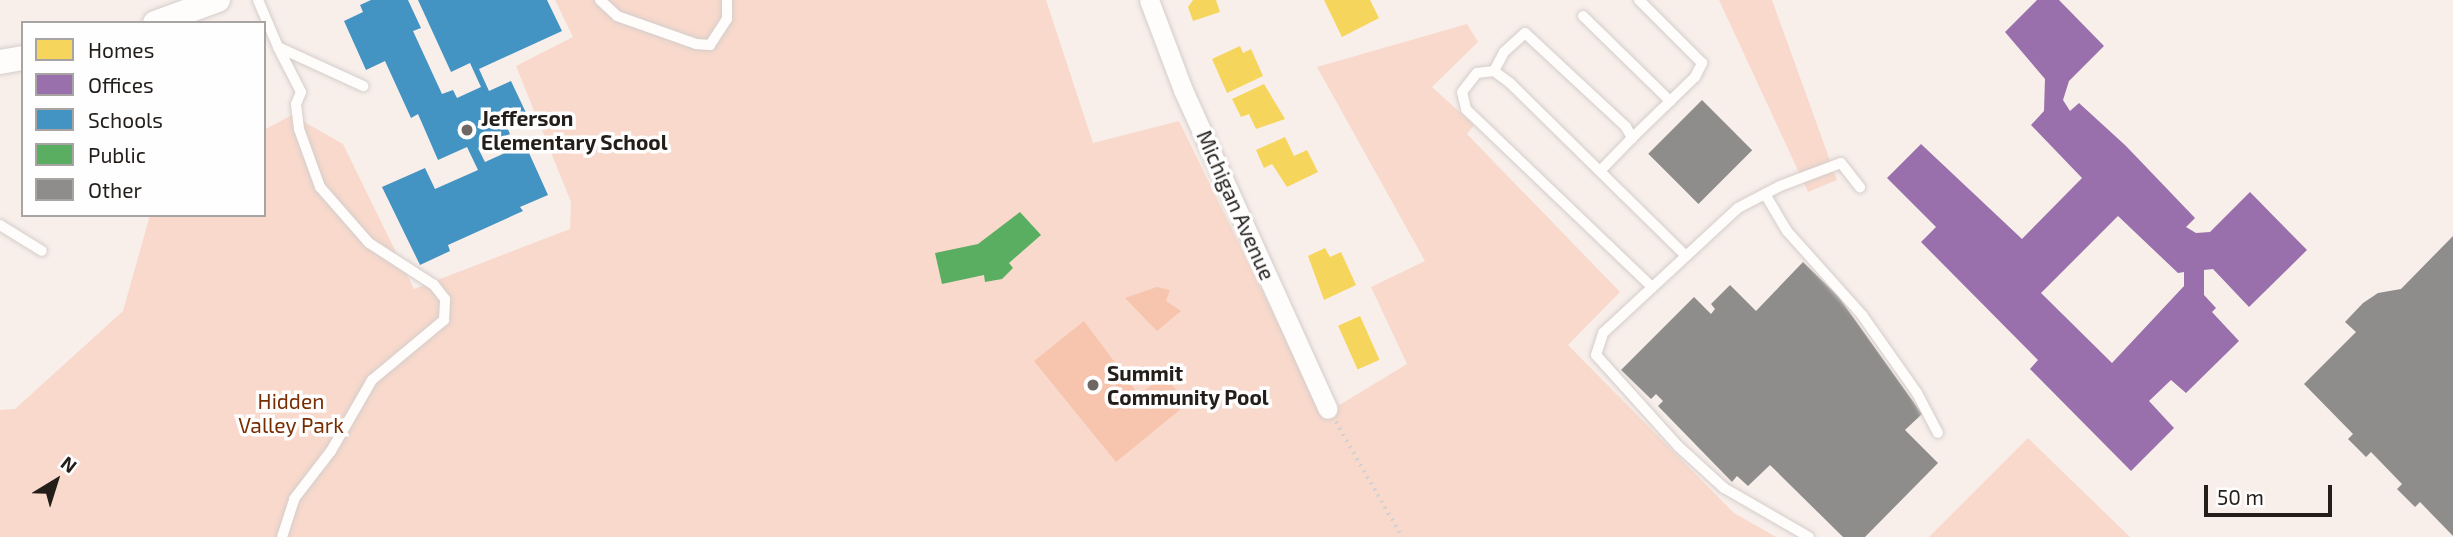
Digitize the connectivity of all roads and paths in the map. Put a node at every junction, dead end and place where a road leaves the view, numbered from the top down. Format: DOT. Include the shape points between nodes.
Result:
graph roads {
  1 [pos="218,0"];
  2 [pos="258,0"];
  3 [pos="600,0"];
  4 [pos="727,0"];
  5 [pos="1149,0"];
  6 [pos="1639,0"];
  7 [pos="1583,16"];
  8 [pos="160,21"];
  9 [pos="278,47"];
  10 [pos="21,58"];
  11 [pos="0,62"];
  12 [pos="1494,71"];
  13 [pos="363,86"];
  14 [pos="1670,102"];
  15 [pos="1632,138"];
  16 [pos="1600,171"];
  17 [pos="1860,187"];
  18 [pos="1765,194"];
  19 [pos="0,225"];
  20 [pos="42,251"];
  21 [pos="1685,254"];
  22 [pos="1652,287"];
  23 [pos="1328,409"];
  24 [pos="1938,433"];
  25 [pos="282,537"];
  26 [pos="1402,537"];
  27 [pos="1809,537"];
  1 -- 8 [label="street"];
  2 -- 9 [label="lane"];
  3 -- 4 [label="lane" via="617,16 709,45 727,19"];
  5 -- 23 [label="street, Michigan Avenue" via="1183,90"];
  6 -- 14 [label="lane" via="1702,63"];
  7 -- 14 [label="lane"];
  9 -- 13 [label="lane"];
  9 -- 25 [label="lane" via="301,92 296,104 299,129 320,187 369,243 434,285 445,299 444,320 372,380 331,452 294,499"];
  10 -- 11 [label="street"];
  12 -- 15 [label="lane" via="1504,52 1525,33 1626,127"];
  12 -- 16 [label="lane"];
  12 -- 22 [label="lane" via="1477,73 1462,92 1466,109"];
  14 -- 15 [label="lane"];
  15 -- 16 [label="lane"];
  16 -- 21 [label="lane"];
  17 -- 18 [label="lane" via="1840,163"];
  18 -- 21 [label="lane" via="1738,208"];
  18 -- 24 [label="lane" via="1787,230 1862,315 1917,393"];
  19 -- 20 [label="lane"];
  21 -- 22 [label="lane"];
  22 -- 27 [label="lane" via="1603,333 1596,355 1678,446 1724,488"];
  23 -- 26 [label="path"];
}
